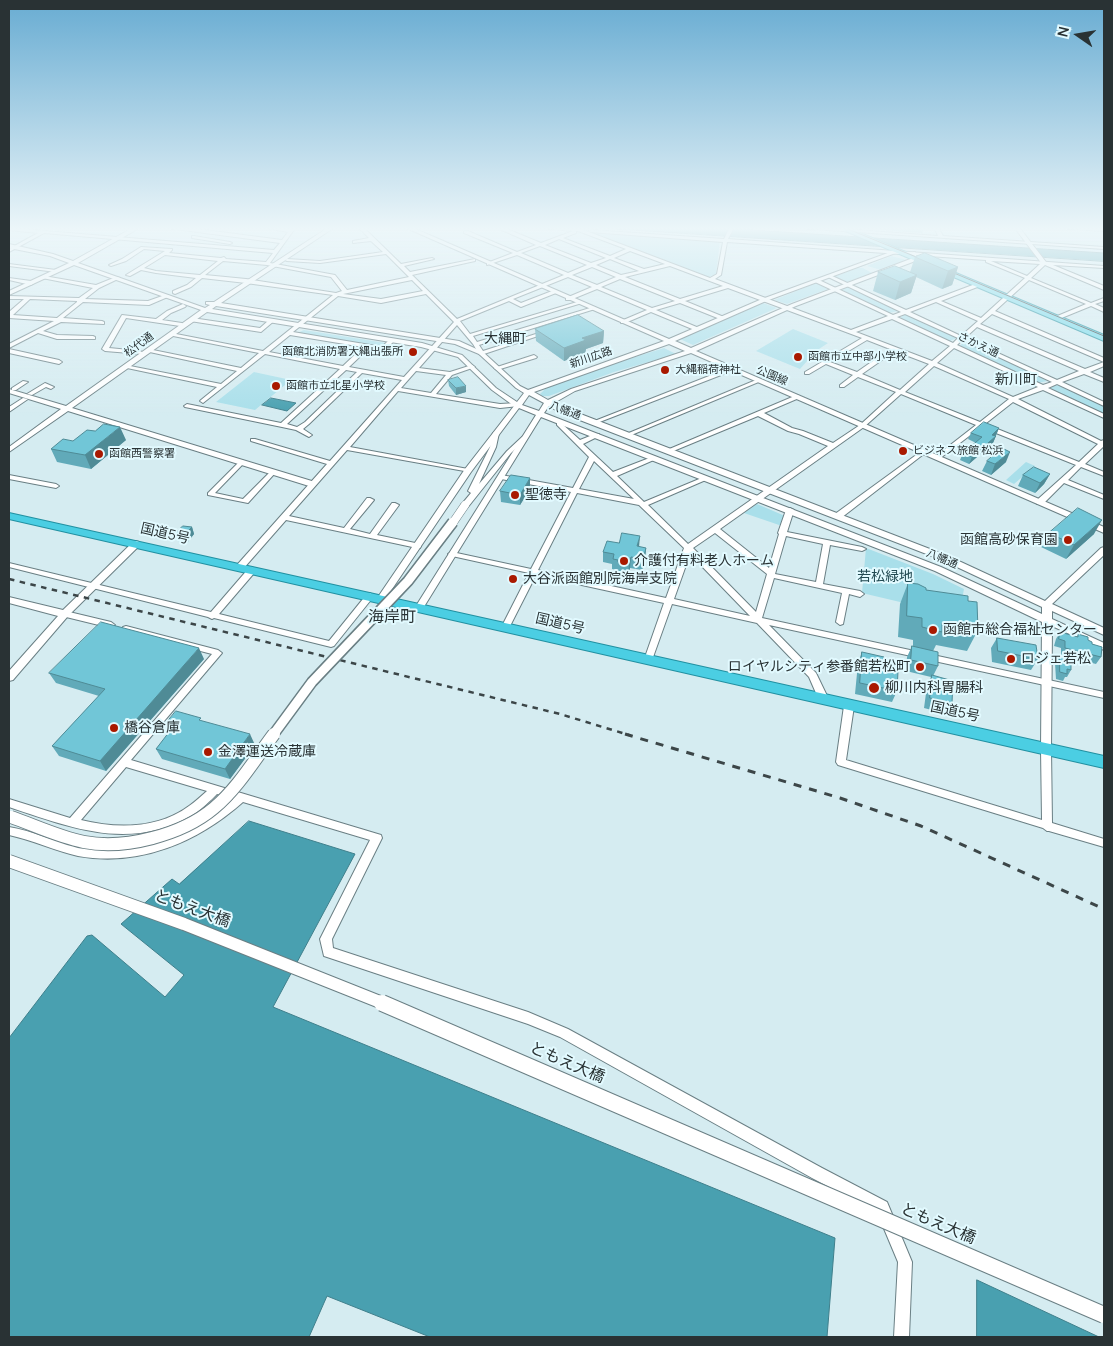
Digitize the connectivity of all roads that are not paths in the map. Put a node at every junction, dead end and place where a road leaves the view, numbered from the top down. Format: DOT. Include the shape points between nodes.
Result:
graph roads {
  1 [pos="93,290"];
  2 [pos="150,290"];
  3 [pos="170,290"];
  4 [pos="181,290"];
  5 [pos="237,290"];
  6 [pos="302,290"];
  7 [pos="356,290"];
  8 [pos="424,290"];
  9 [pos="532,290"];
  10 [pos="549,290"];
  11 [pos="589,290"];
  12 [pos="603,290"];
  13 [pos="651,290"];
  14 [pos="716,290"];
  15 [pos="738,290"];
  16 [pos="792,290"];
  17 [pos="833,290"];
  18 [pos="837,290"];
  19 [pos="857,290"];
  20 [pos="964,290"];
  21 [pos="992,290"];
  22 [pos="995,290"];
  23 [pos="1016,290"];
  24 [pos="1057,290"];
  25 [pos="176,292"];
  26 [pos="346,292"];
  27 [pos="426,292"];
  28 [pos="554,292"];
  29 [pos="338,295"];
  30 [pos="167,296"];
  31 [pos="1010,296"];
  32 [pos="9,297"];
  33 [pos="30,298"];
  34 [pos="568,298"];
  35 [pos="509,299"];
  36 [pos="1104,299"];
  37 [pos="764,300"];
  38 [pos="935,300"];
  39 [pos="80,301"];
  40 [pos="679,301"];
  41 [pos="579,303"];
  42 [pos="214,304"];
  43 [pos="1091,304"];
  44 [pos="183,306"];
  45 [pos="787,308"];
  46 [pos="592,309"];
  47 [pos="206,310"];
  48 [pos="651,310"];
  49 [pos="1104,310"];
  50 [pos="905,312"];
  51 [pos="992,312"];
  52 [pos="9,315"];
  53 [pos="893,316"];
  54 [pos="563,317"];
  55 [pos="1060,317"];
  56 [pos="722,318"];
  57 [pos="59,319"];
  58 [pos="308,319"];
  59 [pos="192,320"];
  60 [pos="157,321"];
  61 [pos="271,321"];
  62 [pos="456,322"];
  63 [pos="623,322"];
  64 [pos="979,323"];
  65 [pos="102,324"];
  66 [pos="180,324"];
  67 [pos="298,326"];
  68 [pos="567,326"];
  69 [pos="697,329"];
  70 [pos="37,331"];
  71 [pos="551,331"];
  72 [pos="851,332"];
  73 [pos="289,333"];
  74 [pos="1104,333"];
  75 [pos="170,335"];
  76 [pos="468,336"];
  77 [pos="93,338"];
  78 [pos="866,338"];
  79 [pos="962,338"];
  80 [pos="1104,338"];
  81 [pos="441,339"];
  82 [pos="392,340"];
  83 [pos="669,342"];
  84 [pos="476,344"];
  85 [pos="954,345"];
  86 [pos="9,346"];
  87 [pos="367,347"];
  88 [pos="433,347"];
  89 [pos="895,348"];
  90 [pos="9,351"];
  91 [pos="148,351"];
  92 [pos="689,351"];
  93 [pos="140,353"];
  94 [pos="264,353"];
  95 [pos="481,353"];
  96 [pos="534,357"];
  97 [pos="1104,360"];
  98 [pos="59,362"];
  99 [pos="826,362"];
  100 [pos="933,363"];
  101 [pos="1104,364"];
  102 [pos="127,366"];
  103 [pos="472,367"];
  104 [pos="344,368"];
  105 [pos="497,368"];
  106 [pos="414,369"];
  107 [pos="242,370"];
  108 [pos="732,370"];
  109 [pos="361,371"];
  110 [pos="1084,372"];
  111 [pos="807,373"];
  112 [pos="450,374"];
  113 [pos="858,375"];
  114 [pos="404,379"];
  115 [pos="1104,380"];
  116 [pos="758,381"];
  117 [pos="25,382"];
  118 [pos="1057,382"];
  119 [pos="222,386"];
  120 [pos="842,386"];
  121 [pos="52,387"];
  122 [pos="1042,387"];
  123 [pos="396,389"];
  124 [pos="11,390"];
  125 [pos="528,392"];
  126 [pos="900,392"];
  127 [pos="432,395"];
  128 [pos="797,397"];
  129 [pos="1013,399"];
  130 [pos="203,401"];
  131 [pos="548,403"];
  132 [pos="1104,404"];
  133 [pos="517,405"];
  134 [pos="187,406"];
  135 [pos="68,408"];
  136 [pos="9,410"];
  137 [pos="539,414"];
  138 [pos="760,414"];
  139 [pos="1104,416"];
  140 [pos="595,422"];
  141 [pos="559,424"];
  142 [pos="980,424"];
  143 [pos="282,425"];
  144 [pos="862,426"];
  145 [pos="298,429"];
  146 [pos="496,433"];
  147 [pos="309,435"];
  148 [pos="597,435"];
  149 [pos="627,435"];
  150 [pos="524,438"];
  151 [pos="253,440"];
  152 [pos="579,443"];
  153 [pos="1104,443"];
  154 [pos="832,446"];
  155 [pos="345,448"];
  156 [pos="9,450"];
  157 [pos="669,451"];
  158 [pos="923,452"];
  159 [pos="593,456"];
  160 [pos="654,458"];
  161 [pos="937,458"];
  162 [pos="242,462"];
  163 [pos="330,463"];
  164 [pos="1080,464"];
  165 [pos="468,471"];
  166 [pos="272,472"];
  167 [pos="1104,474"];
  168 [pos="613,475"];
  169 [pos="9,476"];
  170 [pos="501,477"];
  171 [pos="706,478"];
  172 [pos="1063,480"];
  173 [pos="312,484"];
  174 [pos="56,486"];
  175 [pos="770,490"];
  176 [pos="575,491"];
  177 [pos="1104,497"];
  178 [pos="759,498"];
  179 [pos="370,500"];
  180 [pos="1040,502"];
  181 [pos="642,504"];
  182 [pos="395,505"];
  183 [pos="465,505"];
  184 [pos="790,510"];
  185 [pos="9,516"];
  186 [pos="838,516"];
  187 [pos="283,517"];
  188 [pos="715,529"];
  189 [pos="346,530"];
  190 [pos="1104,530"];
  191 [pos="782,533"];
  192 [pos="372,536"];
  193 [pos="827,542"];
  194 [pos="136,544"];
  195 [pos="417,546"];
  196 [pos="688,548"];
  197 [pos="862,549"];
  198 [pos="1104,550"];
  199 [pos="452,554"];
  200 [pos="9,565"];
  201 [pos="246,568"];
  202 [pos="534,571"];
  203 [pos="771,574"];
  204 [pos="93,586"];
  205 [pos="819,586"];
  206 [pos="846,591"];
  207 [pos="860,594"];
  208 [pos="375,598"];
  209 [pos="9,600"];
  210 [pos="670,601"];
  211 [pos="1047,604"];
  212 [pos="419,608"];
  213 [pos="65,614"];
  214 [pos="212,616"];
  215 [pos="758,619"];
  216 [pos="1047,620"];
  217 [pos="840,622"];
  218 [pos="505,628"];
  219 [pos="1104,632"];
  220 [pos="1104,647"];
  221 [pos="648,660"];
  222 [pos="9,677"];
  223 [pos="1046,683"];
  224 [pos="1104,695"];
  225 [pos="824,700"];
  226 [pos="849,706"];
  227 [pos="1046,749"];
  228 [pos="124,762"];
  229 [pos="1104,762"];
  230 [pos="216,790"];
  231 [pos="242,797"];
  232 [pos="9,803"];
  233 [pos="10,816"];
  234 [pos="72,824"];
  235 [pos="1047,827"];
  236 [pos="9,831"];
  237 [pos="1104,843"];
  238 [pos="9,861"];
  239 [pos="1104,1315"];
  240 [pos="902,1337"];
  1 -- 39 [label="street"];
  2 -- 30 [label="street, 八幡通"];
  3 -- 25 [label="street, 八幡通"];
  4 -- 25 [label="street"];
  5 -- 42 [label="street, 松代通"];
  6 -- 29 [label="street"];
  7 -- 26 [label="street"];
  8 -- 27 [label="street"];
  9 -- 35 [label="street"];
  10 -- 28 [label="street, 公園線"];
  11 -- 34 [label="street"];
  12 -- 48 [label="street"];
  13 -- 40 [label="street"];
  14 -- 40 [label="street"];
  15 -- 37 [label="street"];
  16 -- 37 [label="street, 新川広路"];
  17 -- 45 [label="street, 新川広路"];
  18 -- 53 [label="street, さかえ通"];
  19 -- 50 [label="street, さかえ通"];
  20 -- 38 [label="street"];
  21 -- 31 [label="main road"];
  22 -- 31 [label="main road"];
  23 -- 31 [label="street"];
  24 -- 43 [label="street"];
  25 -- 42 [label="street, 八幡通"];
  26 -- 29 [label="street"];
  27 -- 29 [label="street" via="381,301"];
  27 -- 62 [label="street"];
  28 -- 34 [label="street, 公園線"];
  28 -- 35 [label="street" via="521,305"];
  29 -- 58 [label="street"];
  30 -- 39 [label="street" via="149,304"];
  30 -- 47 [label="street, 八幡通"];
  31 -- 51 [label="street"];
  31 -- 55 [label="main road"];
  32 -- 33 [label="street"];
  33 -- 39 [label="street"];
  33 -- 52 [label="street"];
  34 -- 41 [label="street, 公園線"];
  35 -- 62 [label="street"];
  36 -- 43 [label="street"];
  37 -- 45 [label="street"];
  37 -- 56 [label="street, 新川広路"];
  38 -- 50 [label="street"];
  38 -- 64 [label="street"];
  39 -- 57 [label="street"];
  40 -- 48 [label="street"];
  40 -- 56 [label="street"];
  41 -- 46 [label="street, 公園線"];
  41 -- 76 [label="street"];
  42 -- 47 [label="street, 松代通"];
  42 -- 58 [label="street, 八幡通"];
  43 -- 49 [label="street"];
  43 -- 55 [label="street"];
  44 -- 60 [label="street"];
  45 -- 72 [label="street"];
  45 -- 92 [label="street, 新川広路"];
  46 -- 54 [label="street"];
  46 -- 63 [label="street, 公園線"];
  47 -- 59 [label="street, 松代通"];
  47 -- 61 [label="street, 八幡通"];
  48 -- 63 [label="street"];
  48 -- 69 [label="street"];
  50 -- 53 [label="street"];
  50 -- 79 [label="street, さかえ通"];
  51 -- 64 [label="street"];
  51 -- 97 [label="street"];
  52 -- 57 [label="street"];
  53 -- 72 [label="street"];
  53 -- 85 [label="street, さかえ通"];
  54 -- 68 [label="street" via="568,320"];
  54 -- 84 [label="street"];
  55 -- 74 [label="main road"];
  55 -- 80 [label="main road"];
  56 -- 69 [label="street, 新川広路"];
  57 -- 65 [label="street"];
  57 -- 70 [label="street"];
  58 -- 67 [label="street"];
  58 -- 81 [label="street, 八幡通"];
  59 -- 61 [label="street" via="261,330"];
  59 -- 75 [label="street, 松代通"];
  60 -- 66 [label="street"];
  60 -- 93 [label="street" via="124,316 105,349"];
  61 -- 67 [label="street, 八幡通"];
  62 -- 76 [label="street"];
  62 -- 81 [label="street"];
  63 -- 83 [label="street, 公園線"];
  64 -- 79 [label="street"];
  64 -- 110 [label="street"];
  67 -- 73 [label="street"];
  67 -- 82 [label="street, 八幡通"];
  69 -- 83 [label="street, 新川広路"];
  70 -- 77 [label="street" via="57,337"];
  70 -- 86 [label="street"];
  71 -- 95 [label="street"];
  72 -- 78 [label="street"];
  73 -- 87 [label="street"];
  73 -- 94 [label="street"];
  75 -- 91 [label="street, 松代通"];
  75 -- 94 [label="street"];
  76 -- 84 [label="street"];
  78 -- 89 [label="street"];
  78 -- 99 [label="street"];
  79 -- 85 [label="street"];
  79 -- 118 [label="street, さかえ通"];
  81 -- 88 [label="street"];
  81 -- 95 [label="street, 八幡通"];
  82 -- 87 [label="street" via="383,349"];
  82 -- 88 [label="street, 八幡通"];
  83 -- 92 [label="street, 公園線"];
  83 -- 125 [label="street, 新川広路"];
  84 -- 95 [label="street"];
  85 -- 100 [label="street"];
  85 -- 122 [label="street, さかえ通"];
  87 -- 104 [label="street"];
  88 -- 103 [label="street, 八幡通" via="460,356"];
  88 -- 106 [label="street"];
  89 -- 100 [label="street"];
  89 -- 113 [label="street"];
  90 -- 98 [label="street"];
  91 -- 102 [label="street, 松代通"];
  91 -- 107 [label="street"];
  92 -- 108 [label="street, 公園線"];
  92 -- 131 [label="street, 新川広路" via="573,390"];
  94 -- 104 [label="street"];
  94 -- 107 [label="street"];
  95 -- 105 [label="street, 八幡通"];
  96 -- 105 [label="street"];
  99 -- 111 [label="street"];
  99 -- 113 [label="street"];
  100 -- 126 [label="street"];
  100 -- 129 [label="street"];
  101 -- 110 [label="street"];
  102 -- 119 [label="street"];
  102 -- 135 [label="street, 松代通"];
  103 -- 112 [label="street"];
  103 -- 133 [label="street, 八幡通" via="494,389"];
  104 -- 109 [label="street"];
  104 -- 143 [label="street"];
  105 -- 125 [label="street, 八幡通"];
  106 -- 112 [label="street"];
  106 -- 114 [label="street"];
  107 -- 119 [label="street"];
  108 -- 116 [label="street, 公園線"];
  108 -- 140 [label="street"];
  109 -- 114 [label="street"];
  109 -- 145 [label="street"];
  110 -- 115 [label="street"];
  110 -- 118 [label="street"];
  112 -- 127 [label="street"];
  113 -- 120 [label="street"];
  113 -- 126 [label="street"];
  114 -- 123 [label="street"];
  116 -- 128 [label="street, 公園線"];
  116 -- 149 [label="street"];
  117 -- 124 [label="street"];
  118 -- 122 [label="street"];
  118 -- 132 [label="street, さかえ通"];
  119 -- 130 [label="street"];
  121 -- 136 [label="street" via="45,385"];
  122 -- 129 [label="street"];
  122 -- 139 [label="street, さかえ通"];
  123 -- 127 [label="street"];
  123 -- 155 [label="street"];
  124 -- 135 [label="street"];
  125 -- 131 [label="street, 八幡通"];
  125 -- 133 [label="street"];
  126 -- 142 [label="street"];
  126 -- 144 [label="street"];
  127 -- 133 [label="street" via="500,406"];
  128 -- 138 [label="street"];
  128 -- 144 [label="street, 公園線"];
  129 -- 142 [label="street"];
  129 -- 153 [label="street"];
  131 -- 137 [label="street, 新川広路"];
  131 -- 140 [label="street, 八幡通"];
  133 -- 137 [label="street, 八幡通"];
  133 -- 146 [label="street"];
  134 -- 143 [label="street"];
  135 -- 156 [label="street, 松代通"];
  135 -- 162 [label="street"];
  137 -- 148 [label="street, 八幡通"];
  137 -- 150 [label="street, 新川広路"];
  138 -- 154 [label="street"];
  138 -- 157 [label="street"];
  140 -- 149 [label="street, 八幡通"];
  141 -- 152 [label="street"];
  142 -- 161 [label="street"];
  142 -- 164 [label="street"];
  143 -- 145 [label="street"];
  144 -- 154 [label="street"];
  144 -- 158 [label="street, 公園線"];
  145 -- 147 [label="street"];
  146 -- 165 [label="street"];
  146 -- 183 [label="street" via="494,447"];
  148 -- 152 [label="street"];
  148 -- 160 [label="street, 八幡通"];
  149 -- 157 [label="street, 八幡通"];
  150 -- 170 [label="street, 新川広路"];
  150 -- 183 [label="street"];
  151 -- 163 [label="street"];
  152 -- 159 [label="street"];
  153 -- 164 [label="street"];
  154 -- 175 [label="street"];
  155 -- 163 [label="street"];
  155 -- 165 [label="street"];
  157 -- 175 [label="street, 八幡通"];
  158 -- 161 [label="street, 公園線"];
  158 -- 186 [label="street"];
  159 -- 168 [label="street"];
  159 -- 176 [label="street"];
  160 -- 168 [label="street"];
  160 -- 171 [label="street, 八幡通"];
  161 -- 180 [label="street, 公園線"];
  162 -- 166 [label="street"];
  162 -- 166 [label="street" via="210,494 245,501"];
  163 -- 173 [label="street"];
  164 -- 167 [label="street"];
  164 -- 172 [label="street"];
  165 -- 195 [label="street"];
  166 -- 173 [label="street"];
  168 -- 181 [label="street"];
  169 -- 174 [label="street"];
  170 -- 176 [label="street"];
  170 -- 199 [label="street, 新川広路"];
  171 -- 178 [label="street, 八幡通"];
  171 -- 181 [label="street"];
  172 -- 177 [label="street"];
  172 -- 180 [label="street"];
  173 -- 187 [label="street"];
  175 -- 178 [label="street"];
  175 -- 186 [label="street, 八幡通"];
  176 -- 181 [label="street"];
  176 -- 202 [label="street"];
  178 -- 184 [label="street, 八幡通"];
  178 -- 188 [label="street"];
  179 -- 189 [label="street"];
  180 -- 190 [label="street, 公園線"];
  181 -- 196 [label="street"];
  182 -- 192 [label="street"];
  183 -- 233 [label="street, bridge" via="408,581 312,682 230,792 195,822 149,839 102,845 82,842"];
  184 -- 191 [label="street"];
  184 -- 216 [label="street, 八幡通" via="938,568"];
  185 -- 194 [label="highway, 国道5号"];
  186 -- 211 [label="street, 八幡通" via="945,558"];
  187 -- 189 [label="street"];
  187 -- 201 [label="street"];
  188 -- 196 [label="street"];
  188 -- 203 [label="street"];
  189 -- 192 [label="street"];
  191 -- 193 [label="street"];
  191 -- 203 [label="street"];
  192 -- 195 [label="street"];
  193 -- 197 [label="street"];
  193 -- 205 [label="street"];
  194 -- 201 [label="highway, 国道5号"];
  194 -- 204 [label="street"];
  195 -- 208 [label="street"];
  196 -- 210 [label="street"];
  196 -- 215 [label="street"];
  198 -- 211 [label="street"];
  199 -- 202 [label="street"];
  199 -- 212 [label="street, 新川広路"];
  200 -- 204 [label="street"];
  201 -- 208 [label="highway, 国道5号"];
  201 -- 214 [label="street"];
  202 -- 210 [label="street"];
  202 -- 218 [label="street"];
  203 -- 205 [label="street"];
  203 -- 215 [label="street"];
  204 -- 213 [label="street"];
  204 -- 214 [label="street"];
  205 -- 206 [label="street"];
  206 -- 207 [label="street"];
  206 -- 217 [label="street"];
  208 -- 212 [label="highway, 国道5号"];
  208 -- 214 [label="street" via="331,644"];
  209 -- 213 [label="street"];
  210 -- 215 [label="street"];
  210 -- 221 [label="street"];
  211 -- 216 [label="street"];
  211 -- 219 [label="street, 八幡通"];
  212 -- 218 [label="highway, 国道5号"];
  213 -- 222 [label="street"];
  213 -- 228 [label="street" via="218,653"];
  215 -- 223 [label="street"];
  215 -- 225 [label="street" via="812,675"];
  216 -- 220 [label="street, 八幡通"];
  216 -- 223 [label="street"];
  218 -- 221 [label="highway, 国道5号"];
  221 -- 225 [label="highway, 国道5号"];
  223 -- 224 [label="street"];
  223 -- 227 [label="street"];
  225 -- 226 [label="highway, 国道5号"];
  226 -- 227 [label="highway, 国道5号"];
  226 -- 235 [label="street" via="841,762"];
  227 -- 229 [label="highway, 国道5号"];
  227 -- 235 [label="street"];
  228 -- 230 [label="street"];
  228 -- 234 [label="street"];
  230 -- 231 [label="street"];
  230 -- 234 [label="street" via="183,816 160,826 116,832"];
  231 -- 236 [label="street" via="204,828 170,843 132,853 78,851"];
  231 -- 240 [label="street" via="377,838 326,939 328,952 528,1018 564,1033 882,1207 905,1262"];
  232 -- 234 [label="street"];
  235 -- 237 [label="street"];
  238 -- 239 [label="street, ともえ大橋, bridge" via="346,987"];
}
